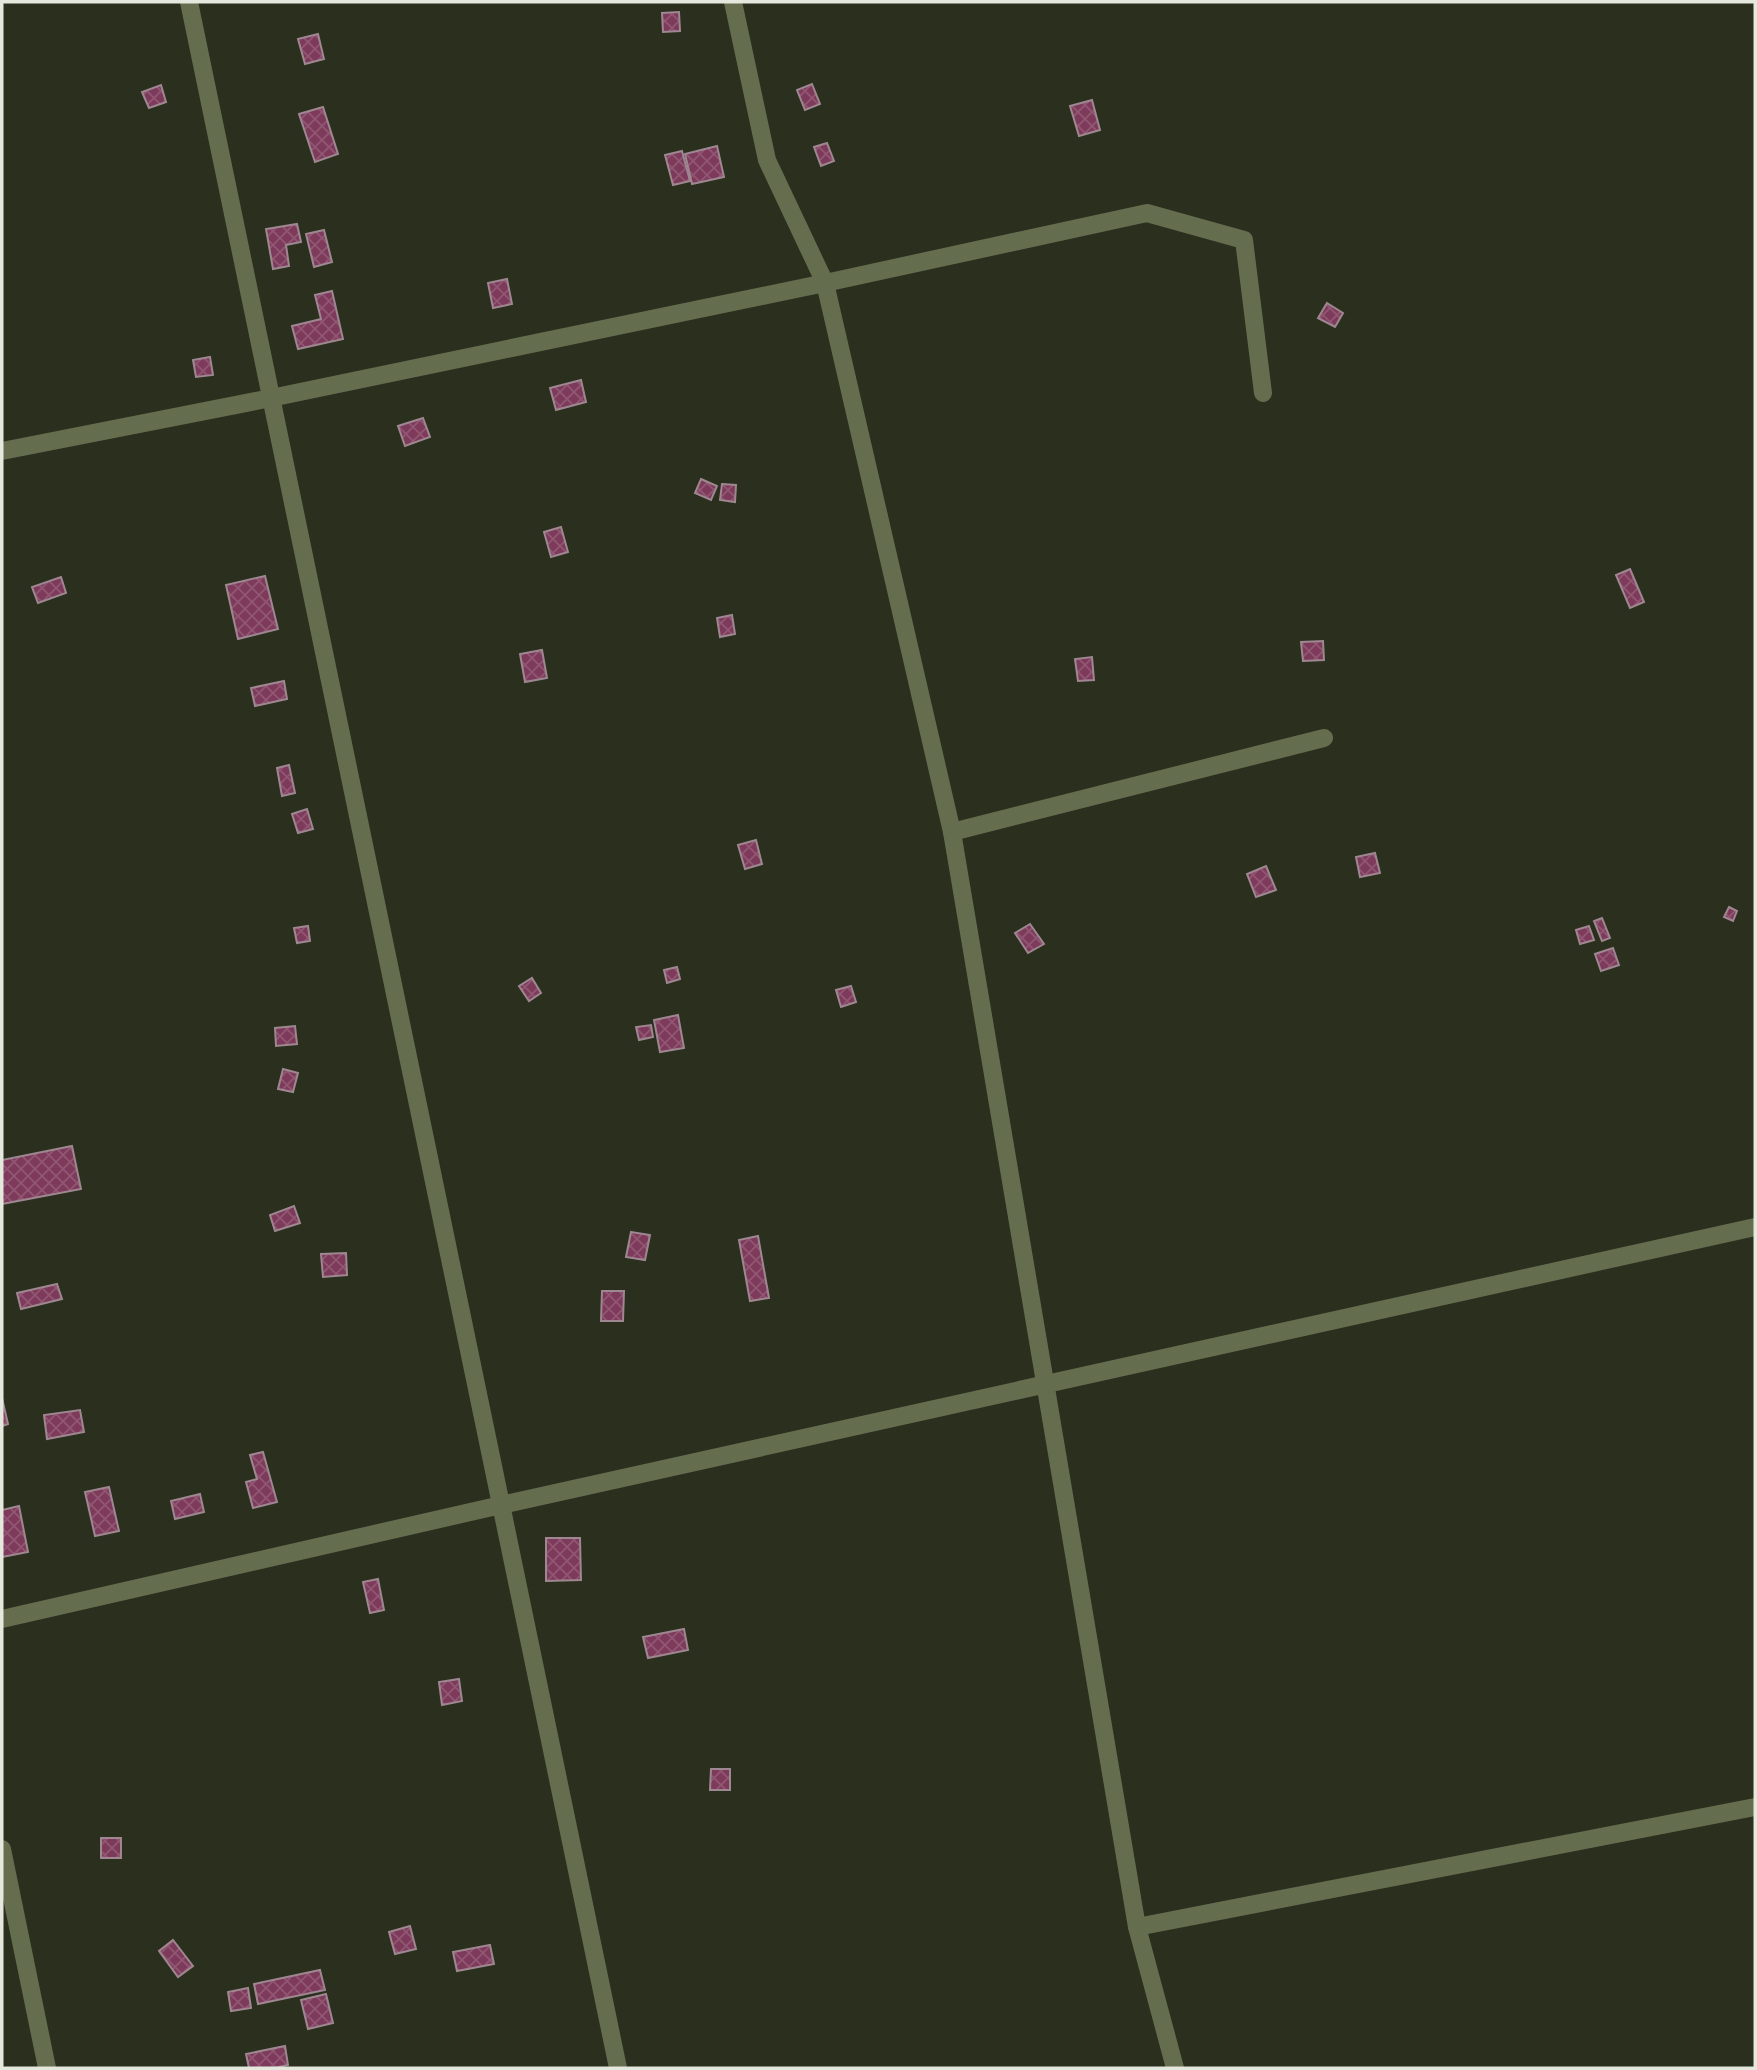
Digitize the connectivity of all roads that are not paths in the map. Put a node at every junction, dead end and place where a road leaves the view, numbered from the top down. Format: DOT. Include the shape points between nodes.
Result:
graph roads {
  1 [pos="189,2"];
  2 [pos="733,2"];
  3 [pos="825,283"];
  4 [pos="1263,393"];
  5 [pos="271,398"];
  6 [pos="2,451"];
  7 [pos="1324,738"];
  8 [pos="952,832"];
  9 [pos="1755,1227"];
  10 [pos="1046,1385"];
  11 [pos="501,1505"];
  12 [pos="2,1619"];
  13 [pos="1755,1807"];
  14 [pos="2,1849"];
  15 [pos="1137,1927"];
  16 [pos="47,2068"];
  17 [pos="618,2068"];
  18 [pos="1175,2068"];
  1 -- 5 [label="street"];
  2 -- 3 [label="street" via="767,160"];
  3 -- 4 [label="street" via="1147,213 1244,240"];
  3 -- 5 [label="street"];
  3 -- 8 [label="street"];
  5 -- 6 [label="street"];
  5 -- 11 [label="street"];
  7 -- 8 [label="street"];
  8 -- 10 [label="street"];
  9 -- 10 [label="street"];
  10 -- 11 [label="street"];
  10 -- 15 [label="street"];
  11 -- 12 [label="street"];
  11 -- 17 [label="street"];
  13 -- 15 [label="street"];
  14 -- 16 [label="street"];
  15 -- 18 [label="street"];
}
